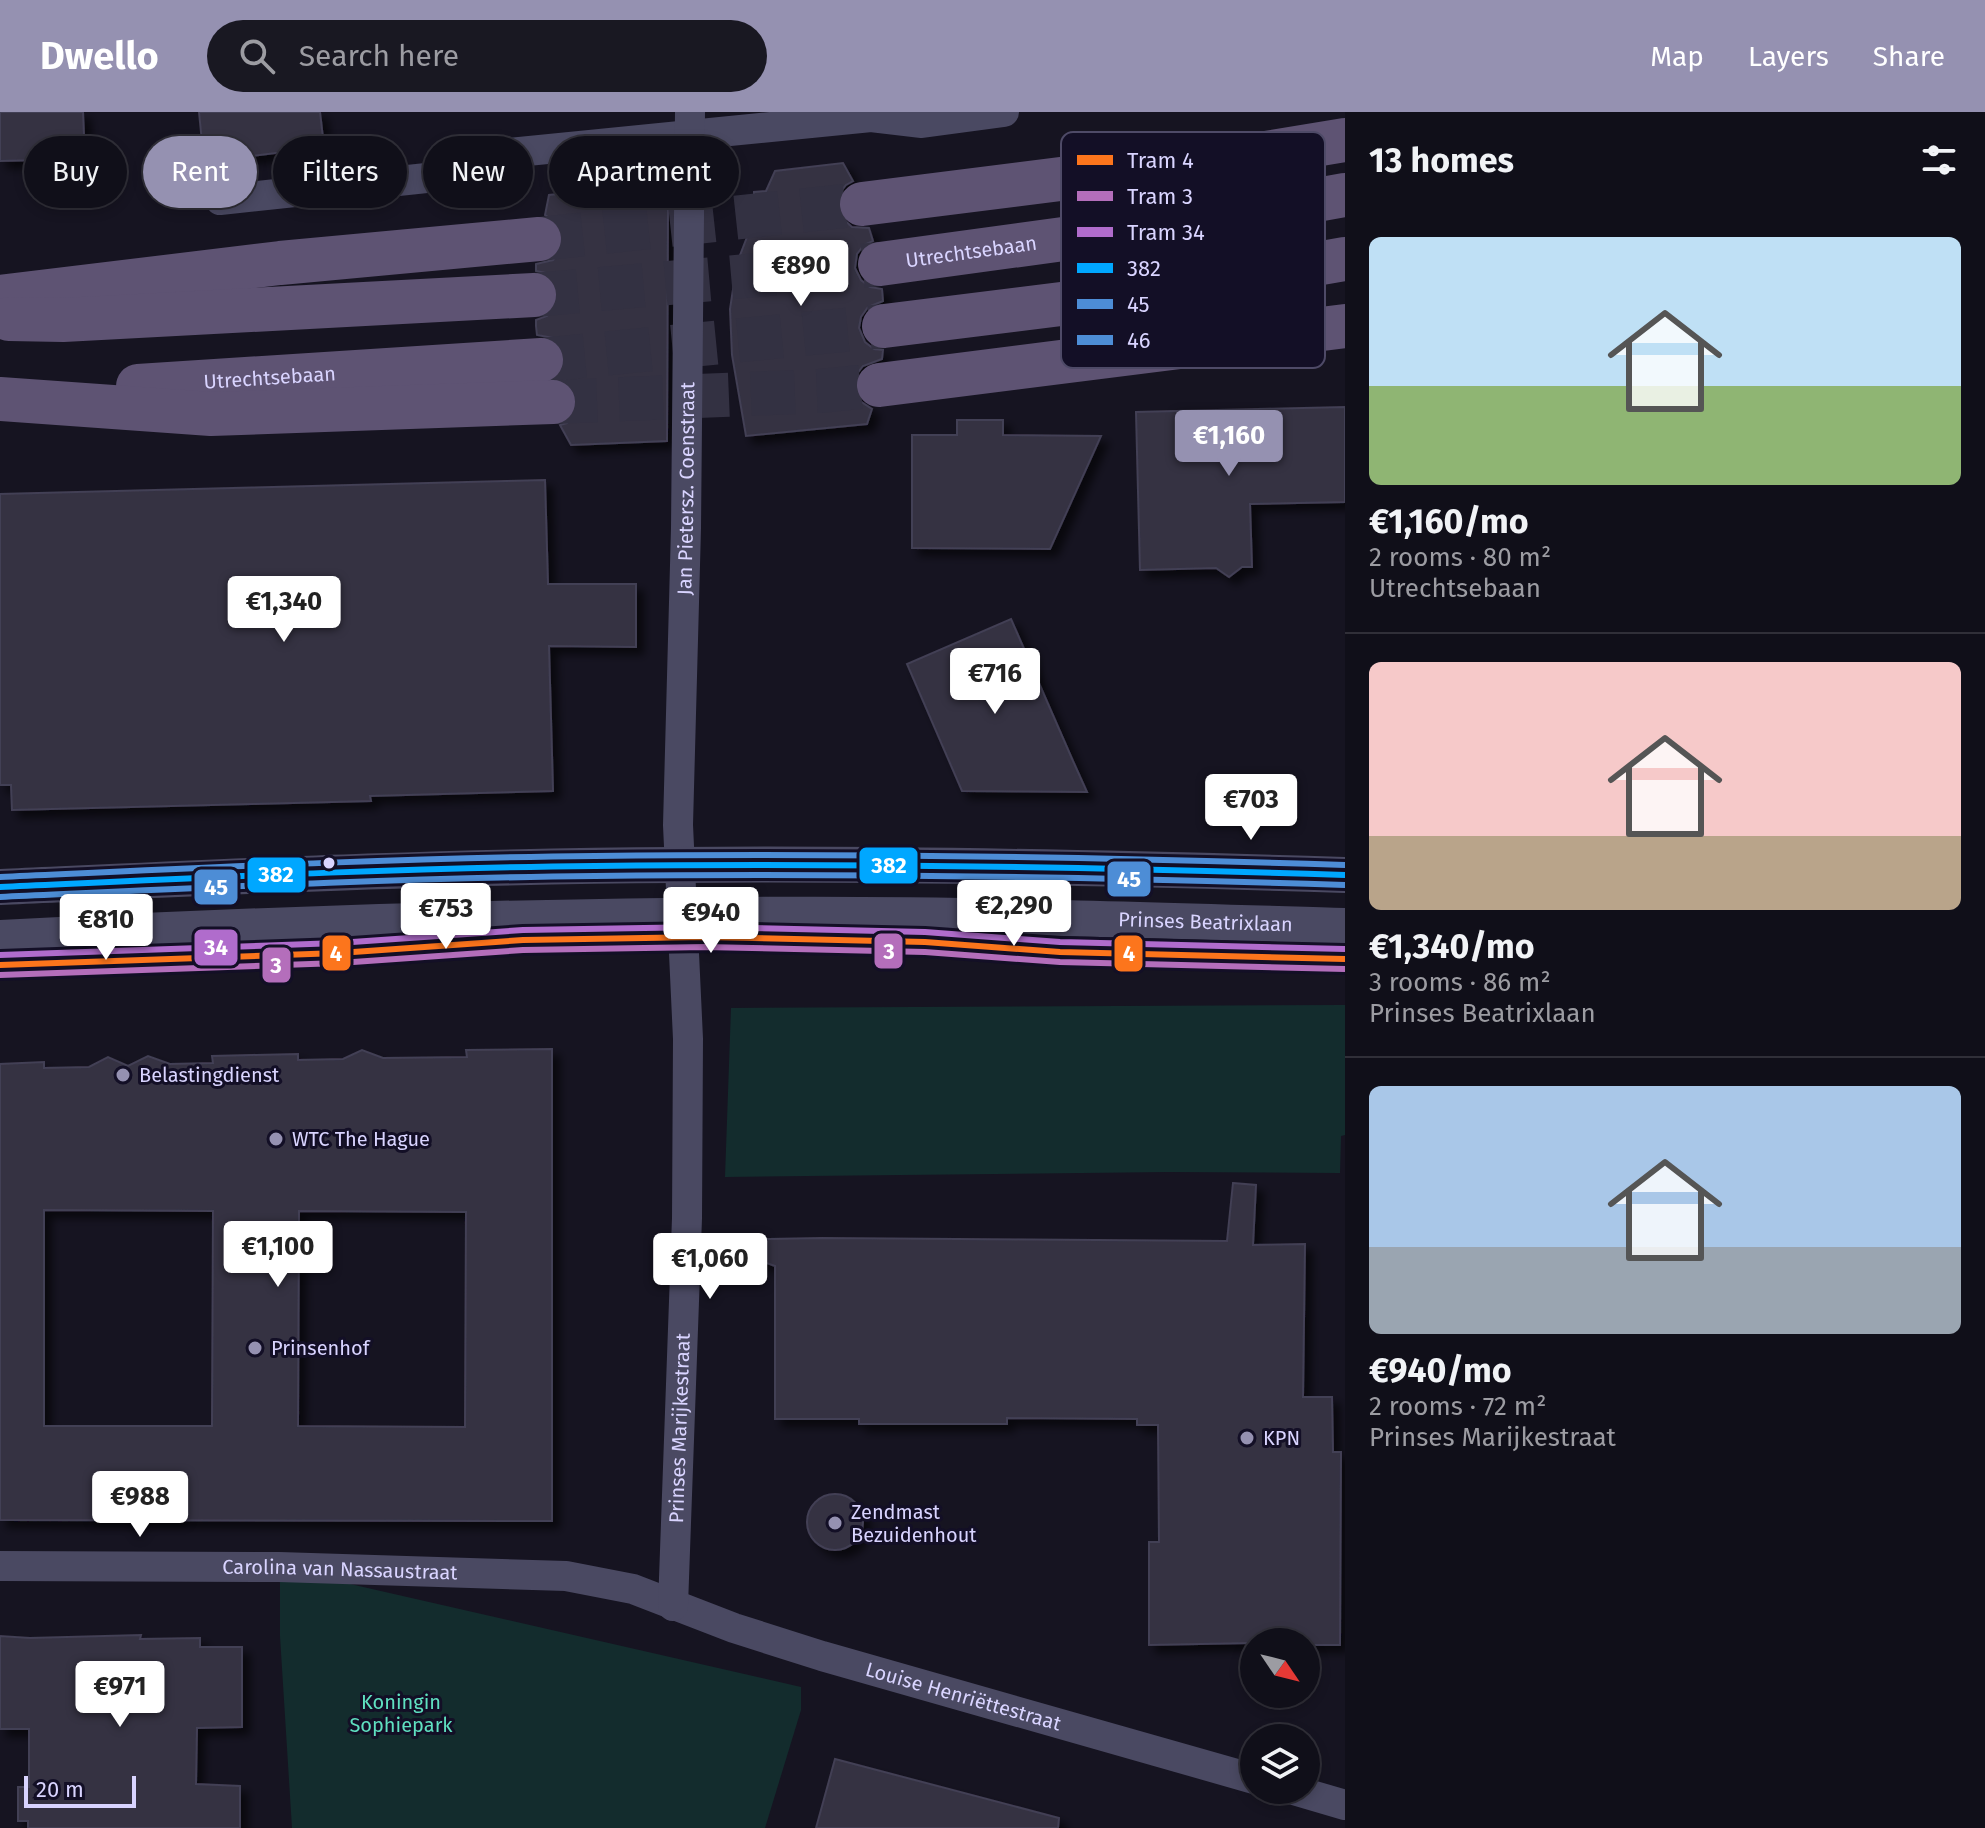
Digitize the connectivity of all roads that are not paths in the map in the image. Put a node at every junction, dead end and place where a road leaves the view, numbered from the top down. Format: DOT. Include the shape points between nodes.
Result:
graph roads {
  1 [pos="1004,112"];
  2 [pos="690,124"];
  3 [pos="1345,140"];
  4 [pos="1325,143"];
  5 [pos="1061,179"];
  6 [pos="1345,195"];
  7 [pos="257,196"];
  8 [pos="1325,199"];
  9 [pos="862,204"];
  10 [pos="539,239"];
  11 [pos="1061,239"];
  12 [pos="1345,259"];
  13 [pos="1325,262"];
  14 [pos="880,264"];
  15 [pos="534,295"];
  16 [pos="0,297"];
  17 [pos="1061,304"];
  18 [pos="0,319"];
  19 [pos="884,326"];
  20 [pos="1345,326"];
  21 [pos="1325,329"];
  22 [pos="541,360"];
  23 [pos="1061,362"];
  24 [pos="879,385"];
  25 [pos="0,397"];
  26 [pos="553,402"];
  27 [pos="680,865"];
  28 [pos="1345,875"];
  29 [pos="0,887"];
  30 [pos="683,916"];
  31 [pos="1345,926"];
  32 [pos="0,938"];
  33 [pos="0,1566"];
  34 [pos="673,1606"];
  35 [pos="1240,1775"];
  36 [pos="1320,1798"];
  37 [pos="1345,1805"];
  1 -- 2 [label="street" via="922,123 871,117"];
  2 -- 7 [label="street" via="498,154 464,174"];
  2 -- 27 [label="street, Jan Pietersz. Coenstraat"];
  3 -- 4 [label="main road"];
  5 -- 9 [label="main road"];
  6 -- 8 [label="main road, Utrechtsebaan"];
  10 -- 16 [label="main road"];
  11 -- 14 [label="main road, Utrechtsebaan"];
  12 -- 13 [label="main road"];
  15 -- 18 [label="main road"];
  17 -- 19 [label="main road"];
  20 -- 21 [label="main road"];
  22 -- 25 [label="main road, Utrechtsebaan"];
  23 -- 24 [label="main road"];
  25 -- 26 [label="main road" via="211,414"];
  27 -- 28 [label="street" via="962,865"];
  27 -- 29 [label="street" via="335,872"];
  27 -- 30 [label="street"];
  30 -- 31 [label="street, Prinses Beatrixlaan"];
  30 -- 32 [label="street, Prinses Beatrixlaan" via="208,927"];
  30 -- 34 [label="street, Prinses Marijkestraat" via="687,1218"];
  33 -- 34 [label="street, Carolina van Nassaustraat" via="566,1576 633,1589"];
  34 -- 35 [label="street, Louise Henriëttestraat" via="822,1656"];
  36 -- 37 [label="street"];
}
